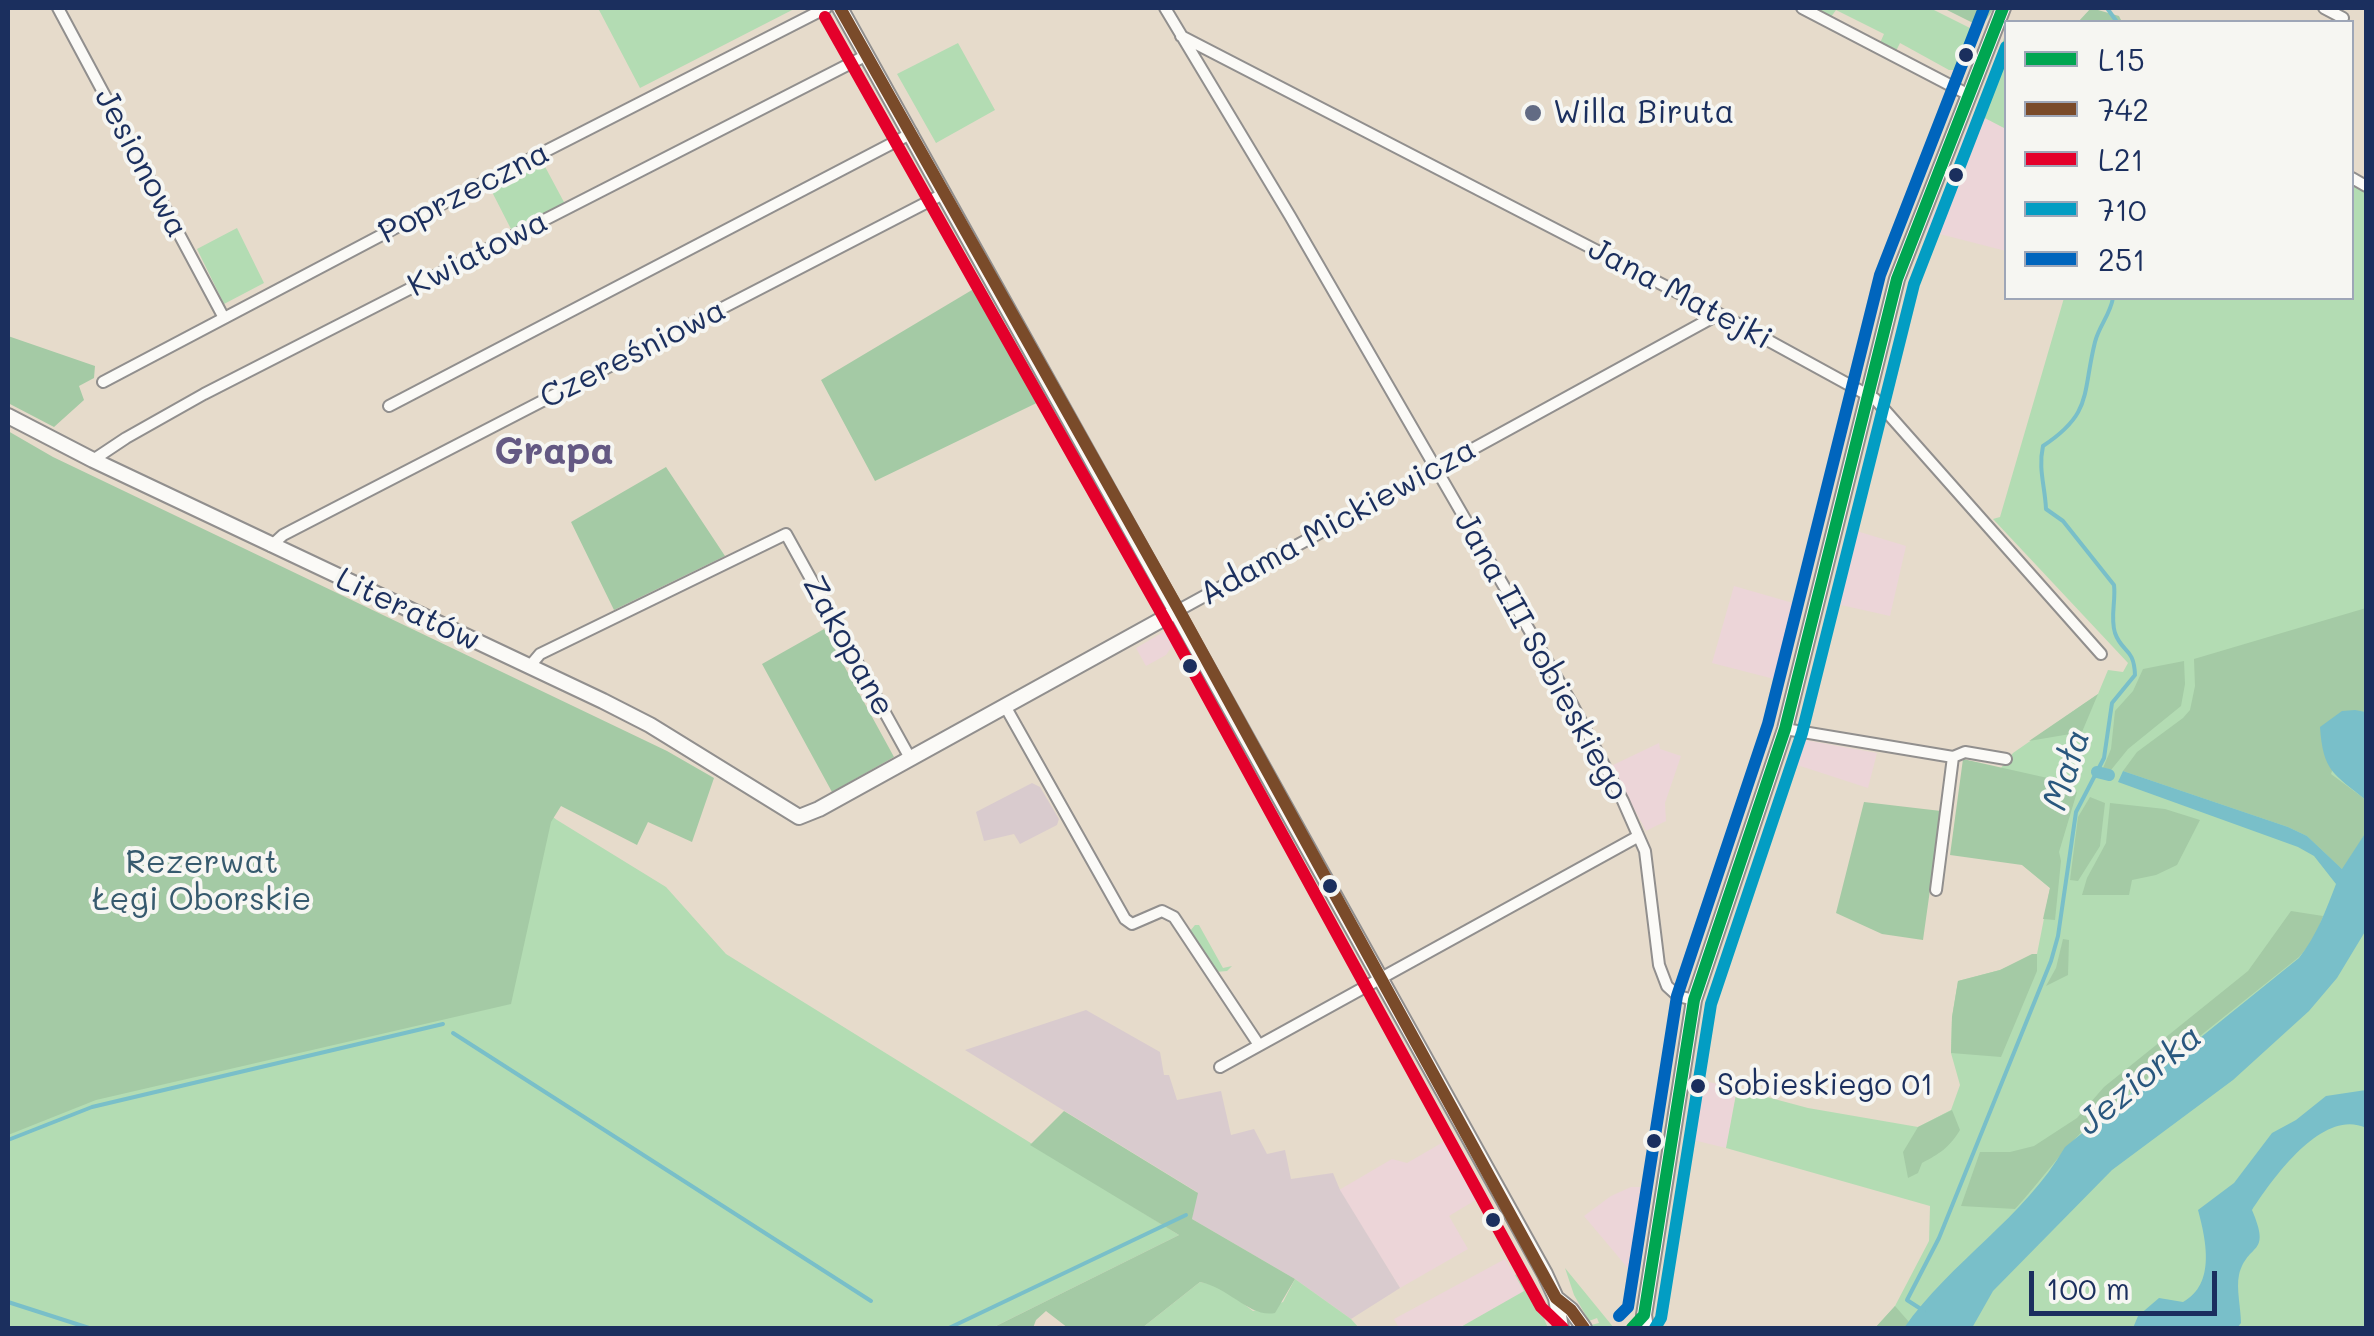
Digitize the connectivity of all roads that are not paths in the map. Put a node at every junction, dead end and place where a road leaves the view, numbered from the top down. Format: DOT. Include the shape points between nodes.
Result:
graph roads {
  1 [pos="58,8"];
  2 [pos="826,8"];
  3 [pos="840,8"];
  4 [pos="1165,8"];
  5 [pos="1181,8"];
  6 [pos="1802,8"];
  7 [pos="2003,8"];
  8 [pos="2324,8"];
  9 [pos="2343,16"];
  10 [pos="1173,23"];
  11 [pos="1181,36"];
  12 [pos="868,55"];
  13 [pos="1969,95"];
  14 [pos="912,132"];
  15 [pos="945,193"];
  16 [pos="1718,314"];
  17 [pos="224,318"];
  18 [pos="103,382"];
  19 [pos="1867,394"];
  20 [pos="389,406"];
  21 [pos="8,416"];
  22 [pos="93,460"];
  23 [pos="1435,468"];
  24 [pos="271,546"];
  25 [pos="1178,610"];
  26 [pos="2100,654"];
  27 [pos="529,667"];
  28 [pos="1005,706"];
  29 [pos="1784,729"];
  30 [pos="1953,757"];
  31 [pos="910,758"];
  32 [pos="2006,759"];
  33 [pos="801,817"];
  34 [pos="1637,837"];
  35 [pos="1936,890"];
  36 [pos="1380,979"];
  37 [pos="1694,1000"];
  38 [pos="1260,1045"];
  39 [pos="1220,1066"];
  40 [pos="1556,1298"];
  41 [pos="1645,1322"];
  42 [pos="1562,1328"];
  43 [pos="1584,1328"];
  44 [pos="1632,1328"];
  1 -- 17 [label="street, Jesionowa"];
  2 -- 17 [label="street, Poprzeczna"];
  3 -- 12 [label="street"];
  4 -- 10 [label="street, Jana III Sobieskiego"];
  5 -- 10 [label="street"];
  6 -- 13 [label="street"];
  7 -- 13 [label="street"];
  8 -- 9 [label="street"];
  10 -- 11 [label="street, Jana III Sobieskiego"];
  11 -- 16 [label="street, Jana Matejki"];
  11 -- 23 [label="street, Jana III Sobieskiego"];
  12 -- 14 [label="street"];
  12 -- 22 [label="street, Kwiatowa" via="204,394"];
  13 -- 19 [label="street" via="1897,279"];
  14 -- 15 [label="street"];
  14 -- 20 [label="street"];
  15 -- 24 [label="street, Czereśniowa"];
  15 -- 25 [label="street"];
  16 -- 19 [label="street, Jana Matejki"];
  16 -- 23 [label="street, Adama Mickiewicza"];
  17 -- 18 [label="street, Poprzeczna"];
  19 -- 26 [label="street, Jana Matejki"];
  19 -- 29 [label="street"];
  21 -- 22 [label="street, Literatów"];
  22 -- 24 [label="street, Literatów"];
  23 -- 25 [label="street, Adama Mickiewicza"];
  23 -- 34 [label="street, Jana III Sobieskiego" via="1572,704"];
  24 -- 27 [label="street, Literatów"];
  25 -- 28 [label="street, Adama Mickiewicza"];
  25 -- 36 [label="street"];
  27 -- 31 [label="street, Zakopane" via="540,654 786,534"];
  27 -- 33 [label="street, Literatów" via="650,725"];
  28 -- 31 [label="street, Adama Mickiewicza"];
  28 -- 38 [label="street" via="1124,919 1132,924 1162,911 1174,917"];
  29 -- 30 [label="street"];
  29 -- 37 [label="street"];
  30 -- 32 [label="street" via="1964,752"];
  30 -- 35 [label="street"];
  31 -- 33 [label="street, Adama Mickiewicza"];
  34 -- 36 [label="street"];
  34 -- 37 [label="street, Jana III Sobieskiego" via="1645,851 1659,964 1667,986"];
  36 -- 38 [label="street"];
  36 -- 40 [label="street"];
  37 -- 41 [label="street"];
  38 -- 39 [label="street"];
  40 -- 42 [label="street"];
  40 -- 43 [label="street"];
  41 -- 44 [label="street"];
}
